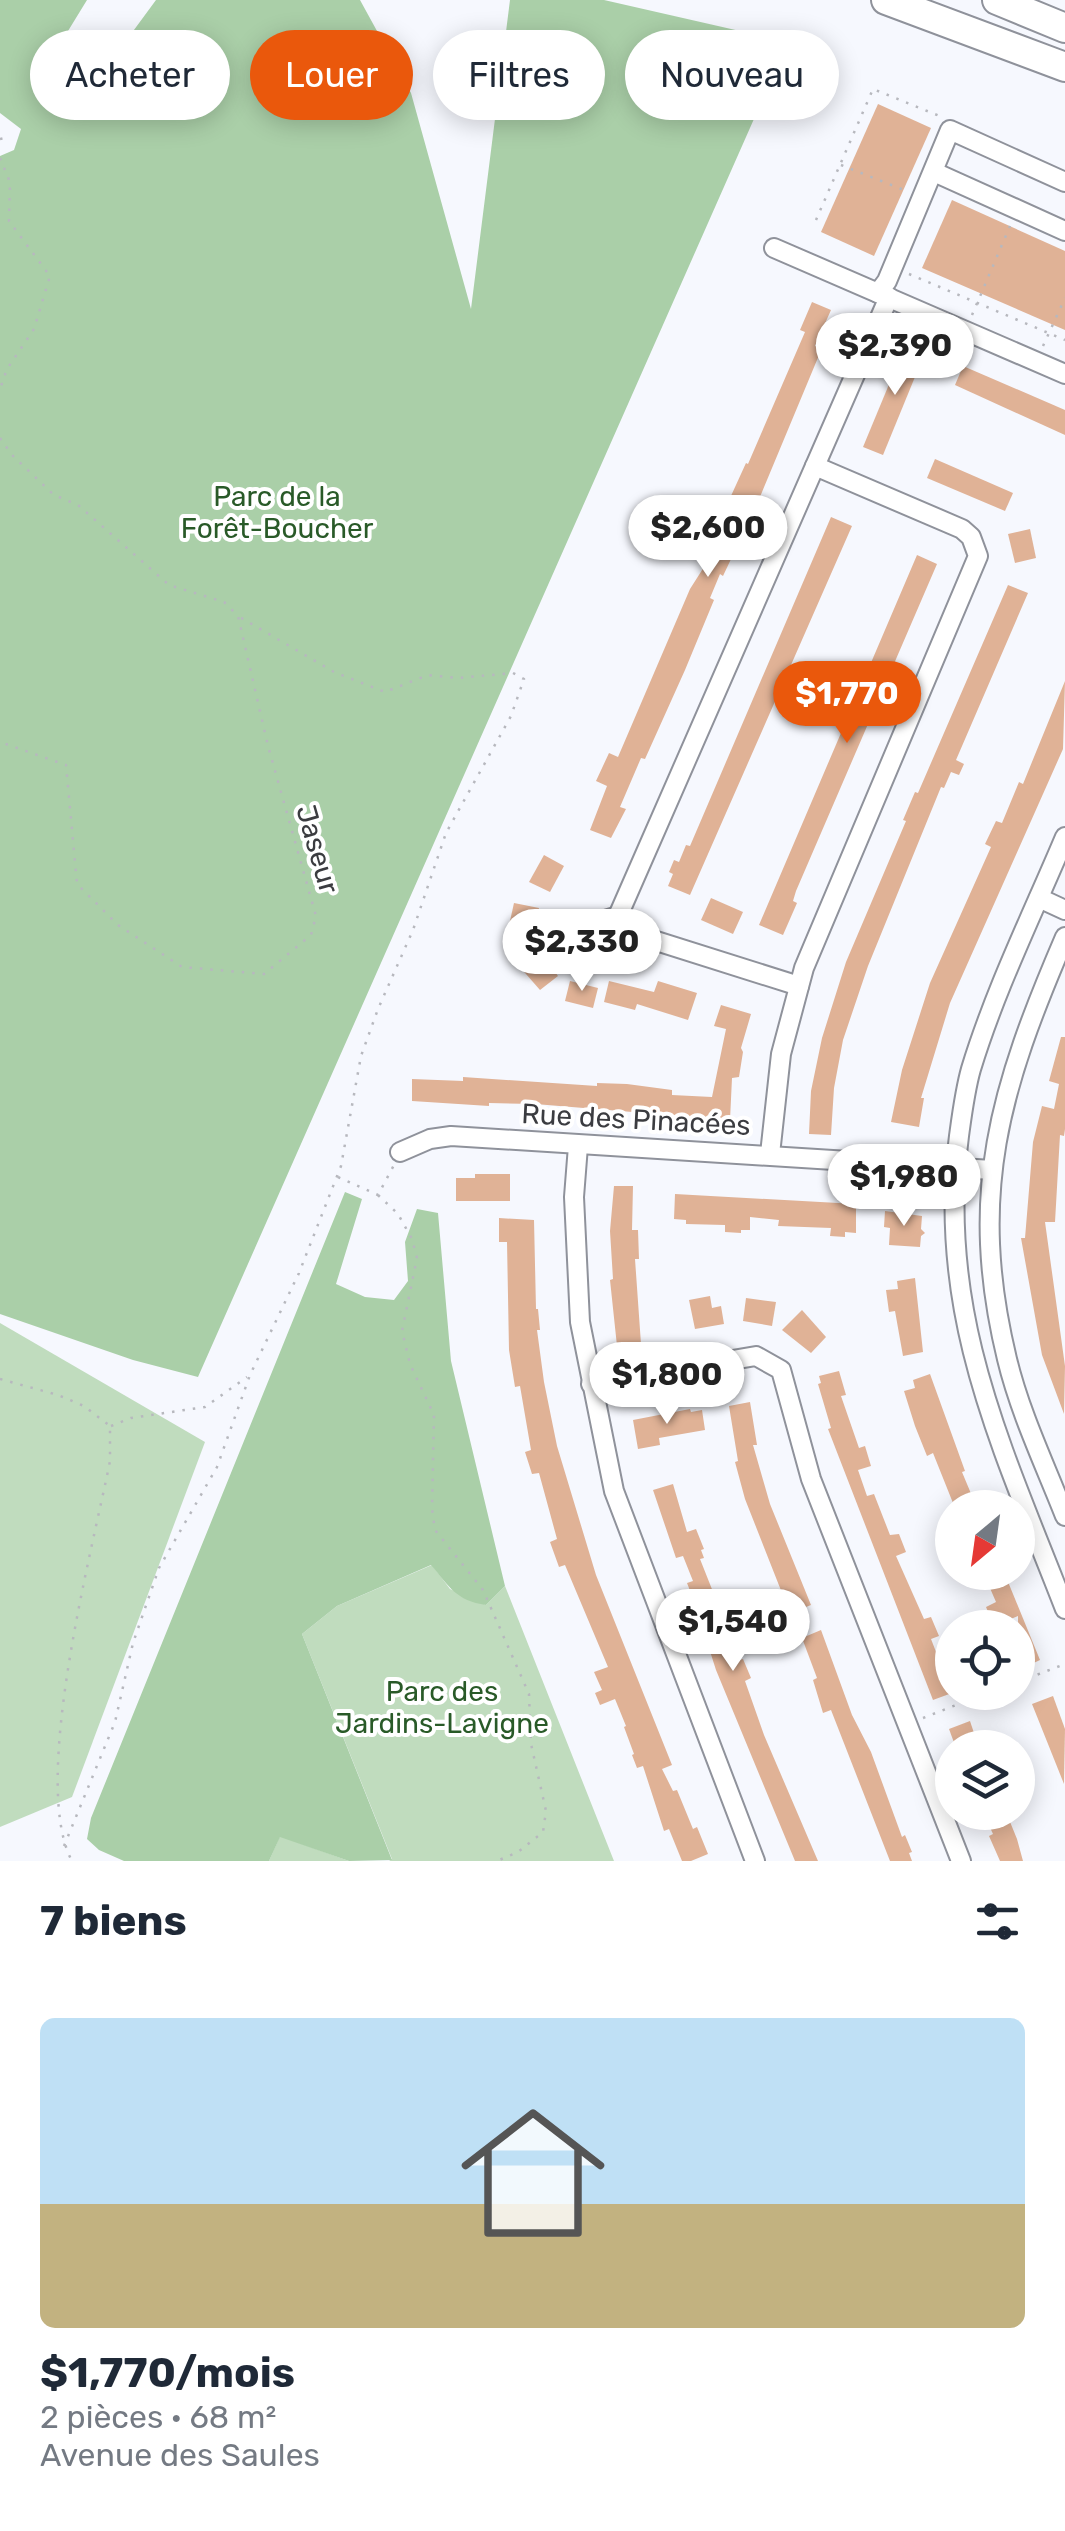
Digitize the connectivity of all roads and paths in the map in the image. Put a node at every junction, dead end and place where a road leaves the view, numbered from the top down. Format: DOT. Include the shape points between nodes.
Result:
graph roads {
  1 [pos="886,0"];
  2 [pos="997,0"];
  3 [pos="1065,28"];
  4 [pos="1065,67"];
  5 [pos="946,118"];
  6 [pos="10,137"];
  7 [pos="0,138"];
  8 [pos="0,158"];
  9 [pos="840,164"];
  10 [pos="934,172"];
  11 [pos="1065,182"];
  12 [pos="923,197"];
  13 [pos="1017,209"];
  14 [pos="816,220"];
  15 [pos="1065,231"];
  16 [pos="774,248"];
  17 [pos="903,272"];
  18 [pos="884,295"];
  19 [pos="1065,298"];
  20 [pos="978,302"];
  21 [pos="972,317"];
  22 [pos="1049,333"];
  23 [pos="1065,340"];
  24 [pos="1042,347"];
  25 [pos="1065,374"];
  26 [pos="0,389"];
  27 [pos="0,438"];
  28 [pos="815,466"];
  29 [pos="238,616"];
  30 [pos="0,742"];
  31 [pos="1065,837"];
  32 [pos="1039,898"];
  33 [pos="1065,910"];
  34 [pos="618,916"];
  35 [pos="592,924"];
  36 [pos="1065,937"];
  37 [pos="799,986"];
  38 [pos="578,1146"];
  39 [pos="400,1152"];
  40 [pos="770,1154"];
  41 [pos="955,1167"];
  42 [pos="992,1170"];
  43 [pos="337,1177"];
  44 [pos="378,1195"];
  45 [pos="250,1375"];
  46 [pos="0,1378"];
  47 [pos="591,1384"];
  48 [pos="110,1426"];
  49 [pos="1065,1516"];
  50 [pos="1065,1610"];
  51 [pos="1065,1664"];
  52 [pos="1035,1675"];
  53 [pos="943,1710"];
  54 [pos="907,1724"];
  55 [pos="64,1846"];
  56 [pos="72,1861"];
  57 [pos="497,1861"];
  58 [pos="755,1861"];
  59 [pos="961,1861"];
  1 -- 4 [label="highway"];
  2 -- 3 [label="highway"];
  5 -- 9 [label="path" via="873,89"];
  6 -- 7 [label="path"];
  8 -- 26 [label="path" via="10,182 9,222 50,276 34,329"];
  9 -- 12 [label="path"];
  9 -- 14 [label="path"];
  10 -- 11 [label="street" via="950,130"];
  10 -- 12 [label="street"];
  10 -- 13 [label="street"];
  12 -- 18 [label="street"];
  13 -- 15 [label="street"];
  13 -- 20 [label="path"];
  16 -- 18 [label="street"];
  17 -- 20 [label="path"];
  18 -- 25 [label="street"];
  18 -- 28 [label="street"];
  19 -- 22 [label="path"];
  20 -- 21 [label="path"];
  20 -- 22 [label="path"];
  22 -- 23 [label="path"];
  22 -- 24 [label="path"];
  27 -- 29 [label="path" via="54,495 78,504 168,584 224,602"];
  28 -- 34 [label="street"];
  28 -- 37 [label="street" via="962,529 978,556"];
  29 -- 30 [label="path, Jaseur" via="316,916 311,935 264,974 182,967 118,925 78,884 66,765"];
  29 -- 43 [label="path" via="334,672 385,692 428,675 513,673 524,679 511,716 446,832 378,1009 361,1056"];
  31 -- 32 [label="street"];
  32 -- 33 [label="street"];
  32 -- 41 [label="street" via="970,1071"];
  34 -- 35 [label="street"];
  34 -- 37 [label="street" via="631,933"];
  36 -- 42 [label="street" via="1010,1077"];
  37 -- 40 [label="street" via="781,1054"];
  38 -- 39 [label="street, Rue des Pinacées" via="451,1136"];
  38 -- 40 [label="street, Rue des Pinacées"];
  38 -- 47 [label="street" via="576,1261"];
  39 -- 44 [label="path"];
  40 -- 41 [label="street, Rue des Pinacées"];
  41 -- 42 [label="street, Rue des Pinacées"];
  41 -- 50 [label="street" via="955,1265 966,1331 988,1412"];
  42 -- 49 [label="street" via="988,1217 1001,1330 1021,1406"];
  43 -- 44 [label="path"];
  43 -- 45 [label="path"];
  44 -- 57 [label="path" via="398,1214 417,1258 402,1332 434,1415 435,1530 482,1590 531,1700 543,1832"];
  45 -- 48 [label="path" via="204,1407"];
  45 -- 55 [label="path" via="216,1467 159,1568 114,1722"];
  46 -- 48 [label="path" via="58,1394"];
  47 -- 54 [label="street" via="756,1356 780,1370 811,1479"];
  47 -- 58 [label="street" via="614,1490"];
  48 -- 55 [label="path" via="110,1461 59,1733 57,1813"];
  51 -- 52 [label="path"];
  53 -- 54 [label="path"];
  54 -- 59 [label="street"];
  55 -- 56 [label="path"];
}
